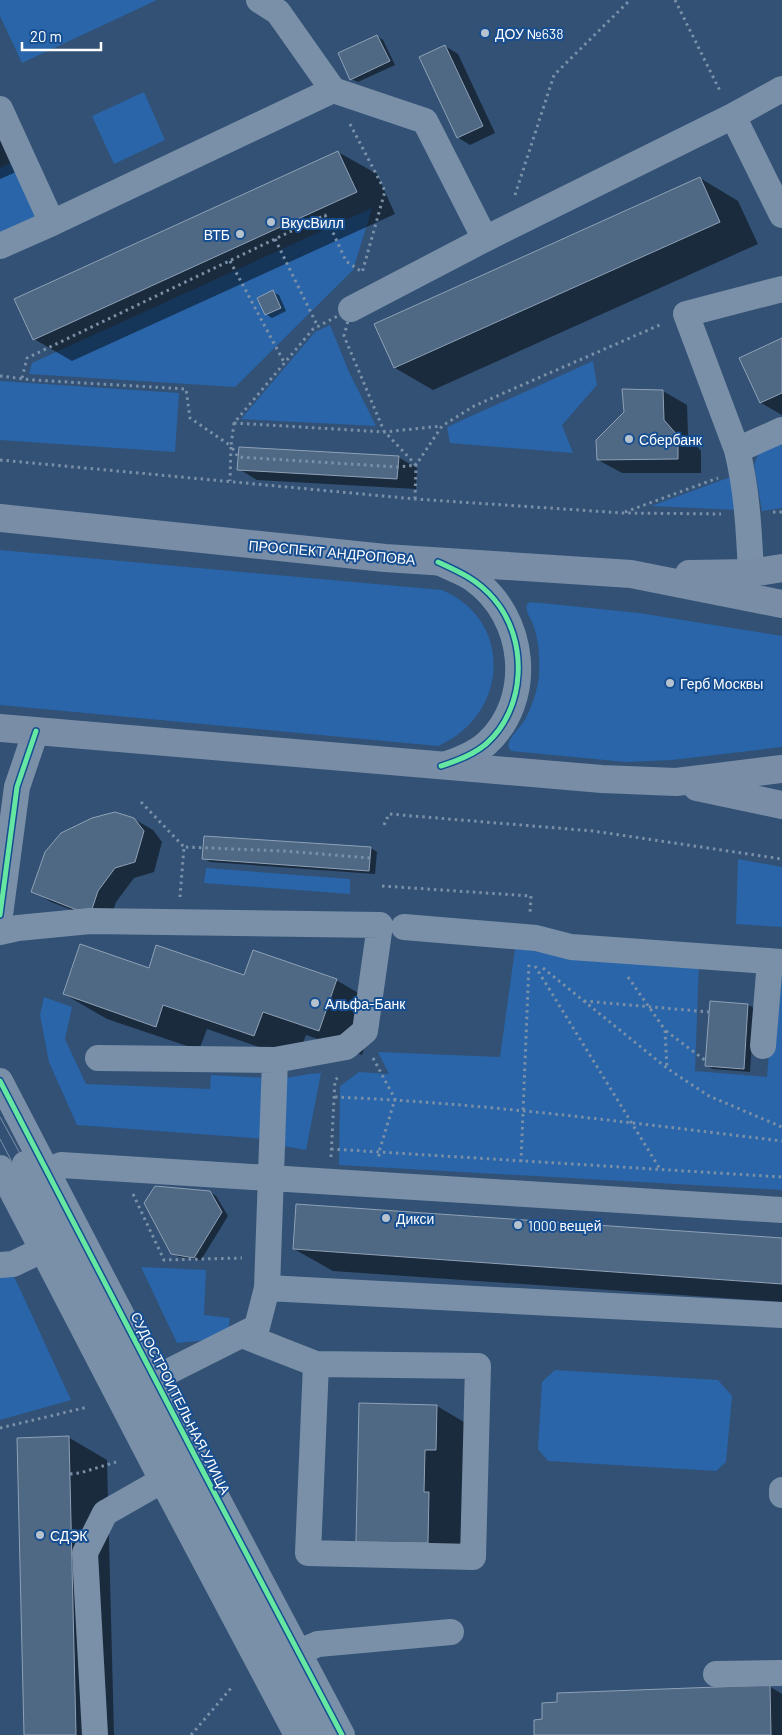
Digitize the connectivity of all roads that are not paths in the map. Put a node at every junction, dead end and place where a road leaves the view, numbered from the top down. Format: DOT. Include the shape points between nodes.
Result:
graph roads {
  1 [pos="259,0"];
  2 [pos="782,89"];
  3 [pos="332,90"];
  4 [pos="0,109"];
  5 [pos="733,116"];
  6 [pos="782,215"];
  7 [pos="52,223"];
  8 [pos="495,234"];
  9 [pos="0,246"];
  10 [pos="782,289"];
  11 [pos="352,309"];
  12 [pos="782,430"];
  13 [pos="739,460"];
  14 [pos="0,518"];
  15 [pos="438,562"];
  16 [pos="782,568"];
  17 [pos="751,573"];
  18 [pos="631,574"];
  19 [pos="782,604"];
  20 [pos="0,728"];
  21 [pos="36,731"];
  22 [pos="442,766"];
  23 [pos="782,769"];
  24 [pos="676,782"];
  25 [pos="782,805"];
  26 [pos="0,915"];
  27 [pos="404,927"];
  28 [pos="0,932"];
  29 [pos="776,962"];
  30 [pos="763,1046"];
  31 [pos="98,1058"];
  32 [pos="275,1060"];
  33 [pos="4,1089"];
  34 [pos="0,1149"];
  35 [pos="0,1168"];
  36 [pos="271,1178"];
  37 [pos="30,1182"];
  38 [pos="782,1210"];
  39 [pos="61,1241"];
  40 [pos="0,1265"];
  41 [pos="267,1288"];
  42 [pos="782,1315"];
  43 [pos="242,1335"];
  44 [pos="316,1364"];
  45 [pos="138,1388"];
  46 [pos="180,1470"];
  47 [pos="782,1490"];
  48 [pos="782,1495"];
  49 [pos="451,1632"];
  50 [pos="299,1652"];
  51 [pos="782,1673"];
  52 [pos="716,1674"];
  53 [pos="95,1735"];
  54 [pos="297,1735"];
  55 [pos="319,1735"];
  56 [pos="342,1735"];
  1 -- 3 [label="street" via="278,12"];
  2 -- 5 [label="street"];
  3 -- 7 [label="street"];
  3 -- 8 [label="street" via="425,121"];
  4 -- 7 [label="street"];
  5 -- 6 [label="street"];
  5 -- 8 [label="street"];
  7 -- 9 [label="street"];
  8 -- 11 [label="street"];
  10 -- 13 [label="street" via="686,314"];
  12 -- 13 [label="street"];
  13 -- 17 [label="street" via="748,514"];
  14 -- 15 [label="main road, ПРОСПЕКТ АНДРОПОВА"];
  15 -- 18 [label="main road, ПРОСПЕКТ АНДРОПОВА"];
  15 -- 22 [label="street" via="473,579 498,603 514,636 518,666 515,695 499,729 484,746 465,758"];
  16 -- 17 [label="main road"];
  17 -- 18 [label="main road"];
  18 -- 19 [label="main road, ПРОСПЕКТ АНДРОПОВА"];
  20 -- 21 [label="main road"];
  21 -- 22 [label="main road"];
  21 -- 26 [label="street" via="17,788"];
  22 -- 24 [label="main road"];
  23 -- 24 [label="main road"];
  24 -- 25 [label="main road"];
  27 -- 29 [label="street" via="529,947 571,947"];
  28 -- 32 [label="street" via="90,921 380,925 365,1031 346,1047"];
  29 -- 30 [label="street"];
  31 -- 32 [label="street"];
  32 -- 36 [label="street"];
  33 -- 37 [label="street, СУДОСТРОИТЕЛЬНАЯ УЛИЦА"];
  34 -- 37 [label="street"];
  35 -- 37 [label="street, СУДОСТРОИТЕЛЬНАЯ УЛИЦА"];
  36 -- 37 [label="street" via="62,1165"];
  36 -- 38 [label="street"];
  36 -- 41 [label="street"];
  37 -- 39 [label="street, СУДОСТРОИТЕЛЬНАЯ УЛИЦА"];
  37 -- 39 [label="street, СУДОСТРОИТЕЛЬНАЯ УЛИЦА"];
  39 -- 40 [label="street" via="13,1264"];
  39 -- 45 [label="street, СУДОСТРОИТЕЛЬНАЯ УЛИЦА"];
  39 -- 45 [label="street, СУДОСТРОИТЕЛЬНАЯ УЛИЦА"];
  41 -- 42 [label="street"];
  41 -- 43 [label="street" via="257,1327"];
  43 -- 44 [label="street"];
  43 -- 45 [label="street"];
  44 -- 44 [label="street" via="308,1553 472,1557 478,1366"];
  45 -- 46 [label="street, СУДОСТРОИТЕЛЬНАЯ УЛИЦА"];
  45 -- 46 [label="street, СУДОСТРОИТЕЛЬНАЯ УЛИЦА"];
  46 -- 50 [label="street, СУДОСТРОИТЕЛЬНАЯ УЛИЦА"];
  46 -- 53 [label="street" via="105,1513 85,1554"];
  46 -- 54 [label="street, СУДОСТРОИТЕЛЬНАЯ УЛИЦА"];
  46 -- 55 [label="street"];
  47 -- 48 [label="street"];
  49 -- 50 [label="street" via="318,1644"];
  50 -- 56 [label="street, СУДОСТРОИТЕЛЬНАЯ УЛИЦА"];
  51 -- 52 [label="street"];
}
